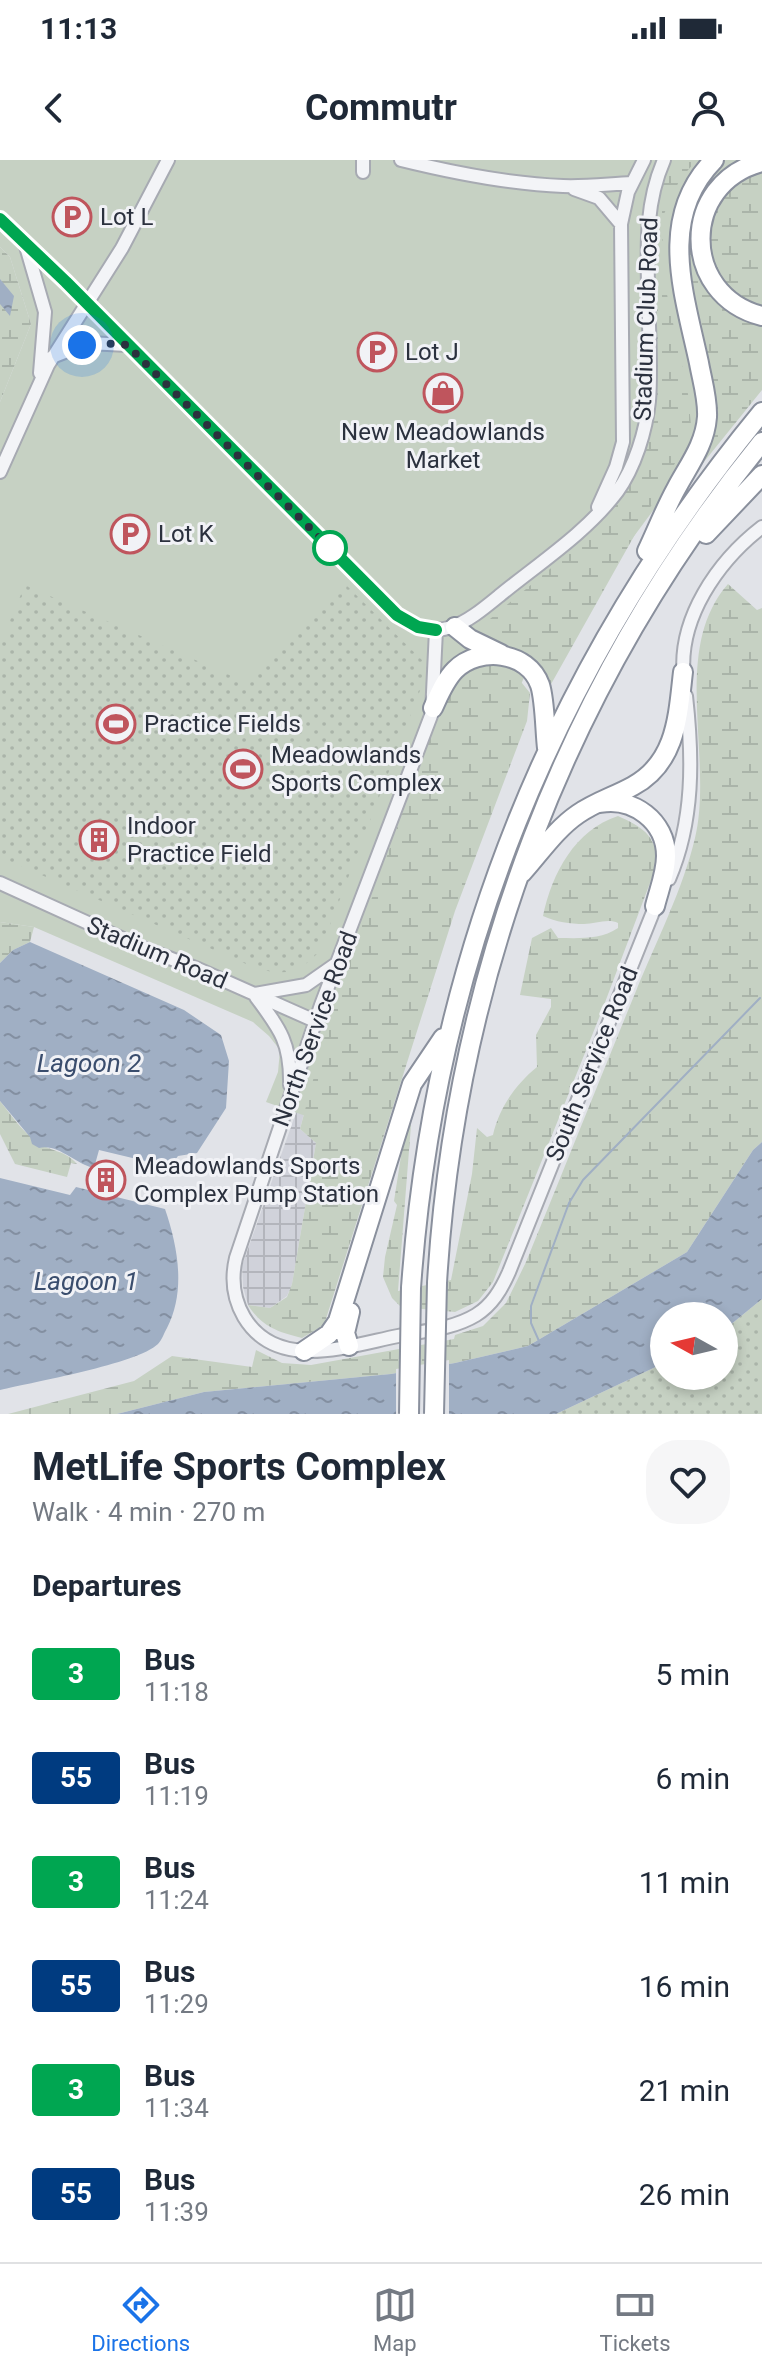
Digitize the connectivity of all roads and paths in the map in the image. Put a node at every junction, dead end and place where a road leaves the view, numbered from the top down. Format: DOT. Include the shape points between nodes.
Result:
graph roads {
  1 [pos="168,160"];
  2 [pos="401,160"];
  3 [pos="644,160"];
  4 [pos="664,160"];
  5 [pos="713,161"];
  6 [pos="762,162"];
  7 [pos="632,183"];
  8 [pos="567,187"];
  9 [pos="0,219"];
  10 [pos="621,224"];
  11 [pos="24,240"];
  12 [pos="88,303"];
  13 [pos="762,316"];
  14 [pos="127,345"];
  15 [pos="52,357"];
  16 [pos="38,383"];
  17 [pos="762,412"];
  18 [pos="762,442"];
  19 [pos="0,472"];
  20 [pos="762,475"];
  21 [pos="595,514"];
  22 [pos="762,527"];
  23 [pos="668,574"];
  24 [pos="618,614"];
  25 [pos="455,627"];
  26 [pos="436,630"];
  27 [pos="505,655"];
  28 [pos="683,672"];
  29 [pos="433,708"];
  30 [pos="547,748"];
  31 [pos="593,805"];
  32 [pos="515,881"];
  33 [pos="0,883"];
  34 [pos="655,906"];
  35 [pos="338,962"];
  36 [pos="254,994"];
  37 [pos="315,1021"];
  38 [pos="451,1025"];
  39 [pos="289,1098"];
  40 [pos="401,1121"];
  41 [pos="349,1346"];
  42 [pos="304,1351"];
  43 [pos="409,1414"];
  44 [pos="434,1414"];
  1 -- 12 [label="street"];
  2 -- 8 [label="street" via="486,178"];
  3 -- 7 [label="street, Stadium Club Road"];
  4 -- 21 [label="street, Stadium Club Road" via="648,226 645,423 622,483"];
  5 -- 24 [label="highway" via="688,196 677,241 705,393 706,426"];
  6 -- 13 [label="highway" via="739,170 720,186 704,215 701,240 705,267 717,288 742,309"];
  7 -- 8 [label="street"];
  7 -- 10 [label="street, Stadium Club Road"];
  8 -- 10 [label="street" via="595,195"];
  9 -- 11 [label="street"];
  10 -- 21 [label="street, Stadium Club Road" via="623,442"];
  11 -- 12 [label="street"];
  11 -- 16 [label="street" via="45,312"];
  12 -- 14 [label="street"];
  12 -- 15 [label="street"];
  14 -- 15 [label="street" via="88,343"];
  14 -- 26 [label="street" via="397,615"];
  15 -- 16 [label="street"];
  16 -- 19 [label="street"];
  17 -- 24 [label="highway" via="680,518"];
  18 -- 23 [label="highway"];
  20 -- 23 [label="highway"];
  21 -- 25 [label="street, Stadium Club Road" via="479,613"];
  22 -- 28 [label="street, South Service Road" via="730,556 708,587 690,629"];
  23 -- 32 [label="highway" via="581,725"];
  24 -- 30 [label="highway"];
  25 -- 26 [label="street, Stadium Club Road"];
  25 -- 27 [label="highway"];
  26 -- 29 [label="street, North Service Road"];
  27 -- 29 [label="highway" via="462,664"];
  27 -- 30 [label="highway" via="538,681"];
  28 -- 31 [label="highway" via="677,728 666,755 640,782"];
  28 -- 34 [label="street, South Service Road" via="690,738 688,813 674,866"];
  29 -- 35 [label="street, North Service Road"];
  30 -- 38 [label="highway" via="497,872"];
  31 -- 32 [label="highway" via="568,820"];
  31 -- 34 [label="highway" via="627,804 657,826 666,855"];
  32 -- 44 [label="highway, bridge" via="484,981 444,1190"];
  33 -- 36 [label="street, Stadium Road"];
  34 -- 41 [label="street, South Service Road" via="496,1296 462,1322"];
  35 -- 36 [label="street" via="306,985"];
  35 -- 37 [label="street, North Service Road"];
  36 -- 37 [label="street, Stadium Road"];
  36 -- 39 [label="street" via="284,1038"];
  37 -- 39 [label="street, North Service Road"];
  38 -- 40 [label="highway" via="412,1084"];
  38 -- 43 [label="highway, bridge" via="417,1212"];
  39 -- 42 [label="street, North Service Road" via="238,1250 233,1280 237,1303 253,1328 277,1346"];
  40 -- 41 [label="highway" via="391,1180 345,1329"];
  40 -- 42 [label="highway" via="338,1321"];
  41 -- 42 [label="street, North Service Road"];
}
